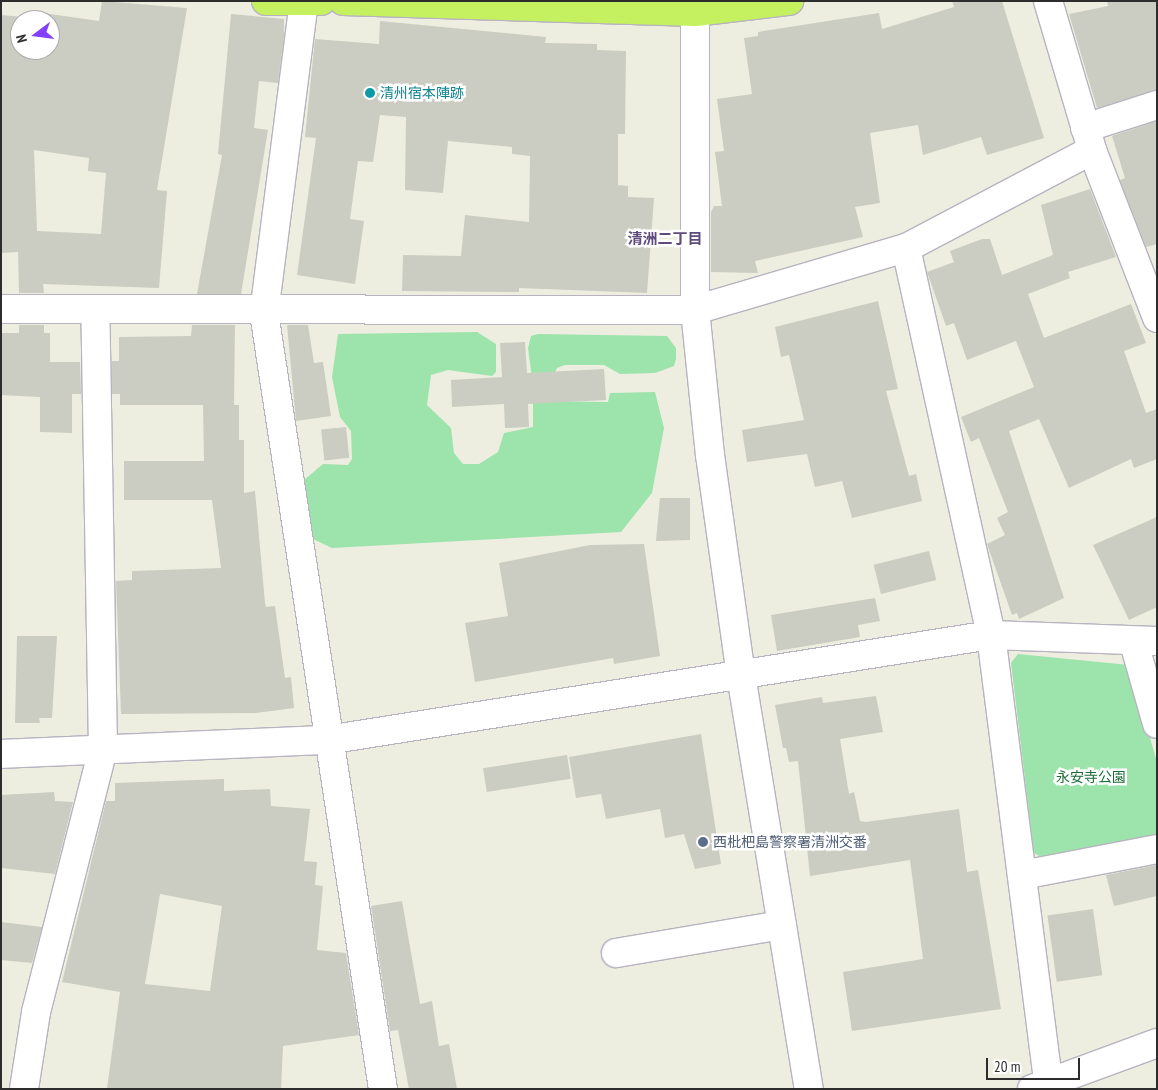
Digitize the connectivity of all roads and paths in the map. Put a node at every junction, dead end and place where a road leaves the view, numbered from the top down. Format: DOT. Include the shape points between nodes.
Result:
graph roads {
  1 [pos="266,1"];
  2 [pos="343,1"];
  3 [pos="789,1"];
  4 [pos="1048,1"];
  5 [pos="310,2"];
  6 [pos="695,12"];
  7 [pos="1157,105"];
  8 [pos="1089,139"];
  9 [pos="906,248"];
  10 [pos="1,309"];
  11 [pos="95,310"];
  12 [pos="694,310"];
  13 [pos="264,313"];
  14 [pos="1157,318"];
  15 [pos="991,635"];
  16 [pos="1145,642"];
  17 [pos="740,676"];
  18 [pos="1157,724"];
  19 [pos="327,740"];
  20 [pos="103,749"];
  21 [pos="1,754"];
  22 [pos="1157,849"];
  23 [pos="1022,875"];
  24 [pos="782,925"];
  25 [pos="616,953"];
  26 [pos="1157,1043"];
  27 [pos="1043,1088"];
  28 [pos="24,1089"];
  29 [pos="382,1089"];
  30 [pos="809,1089"];
  1 -- 5 [label="main road"];
  2 -- 6 [label="main road"];
  3 -- 6 [label="main road"];
  4 -- 8 [label="street"];
  5 -- 13 [label="street"];
  6 -- 12 [label="street"];
  7 -- 8 [label="street"];
  8 -- 9 [label="street"];
  8 -- 14 [label="street"];
  9 -- 12 [label="street"];
  9 -- 15 [label="street"];
  10 -- 11 [label="street"];
  11 -- 13 [label="street"];
  11 -- 20 [label="street"];
  12 -- 13 [label="street"];
  12 -- 17 [label="street"];
  13 -- 19 [label="street"];
  15 -- 16 [label="street"];
  15 -- 17 [label="street"];
  15 -- 23 [label="street"];
  16 -- 18 [label="street"];
  17 -- 19 [label="street"];
  17 -- 24 [label="street"];
  19 -- 20 [label="street"];
  19 -- 29 [label="street"];
  20 -- 21 [label="street"];
  20 -- 28 [label="street" via="36,1012"];
  22 -- 23 [label="street"];
  23 -- 27 [label="street"];
  24 -- 25 [label="street"];
  24 -- 30 [label="street"];
  26 -- 27 [label="street"];
}
